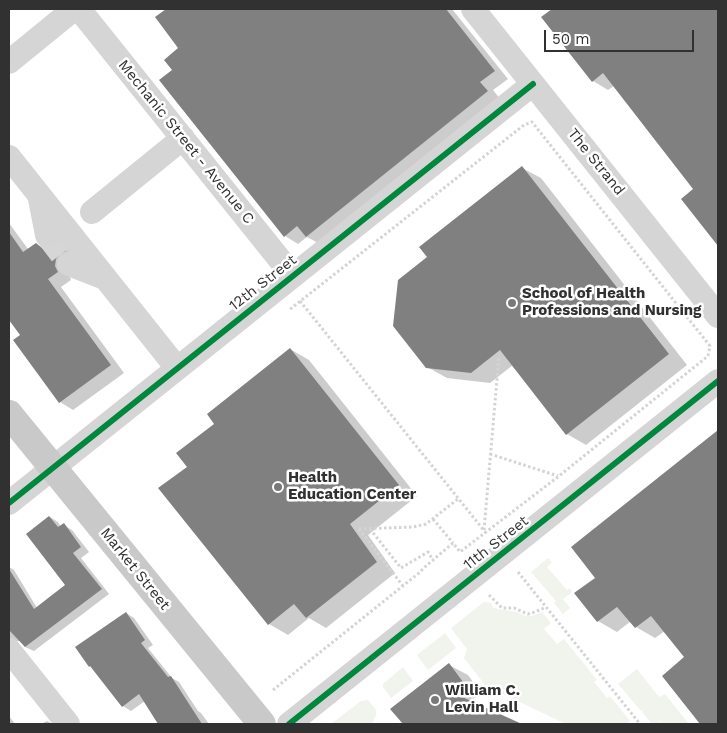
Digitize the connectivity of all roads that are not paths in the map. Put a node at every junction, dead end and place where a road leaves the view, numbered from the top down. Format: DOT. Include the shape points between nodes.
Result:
graph roads {
  1 [pos="74,9"];
  2 [pos="79,9"];
  3 [pos="473,9"];
  4 [pos="9,62"];
  5 [pos="533,84"];
  6 [pos="183,138"];
  7 [pos="9,157"];
  8 [pos="39,195"];
  9 [pos="92,212"];
  10 [pos="47,235"];
  11 [pos="69,264"];
  12 [pos="293,276"];
  13 [pos="105,278"];
  14 [pos="718,316"];
  15 [pos="177,368"];
  16 [pos="718,381"];
  17 [pos="9,414"];
  18 [pos="52,468"];
  19 [pos="9,503"];
  20 [pos="9,650"];
  21 [pos="68,724"];
  22 [pos="262,724"];
  23 [pos="289,724"];
  1 -- 4 [label="street"];
  2 -- 6 [label="street, Mechanic Street - Avenue C"];
  3 -- 5 [label="street, The Strand"];
  5 -- 12 [label="street, 12th Street"];
  5 -- 14 [label="street, The Strand"];
  6 -- 9 [label="street"];
  6 -- 12 [label="street, Mechanic Street - Avenue C"];
  7 -- 8 [label="street"];
  8 -- 10 [label="street"];
  8 -- 13 [label="street"];
  11 -- 13 [label="street"];
  12 -- 15 [label="street, 12th Street"];
  13 -- 15 [label="street"];
  15 -- 18 [label="street, 12th Street"];
  16 -- 23 [label="street, 11th Street"];
  17 -- 18 [label="main road, Market Street"];
  18 -- 19 [label="street, 12th Street"];
  18 -- 22 [label="main road, Market Street"];
  20 -- 21 [label="street"];
}
